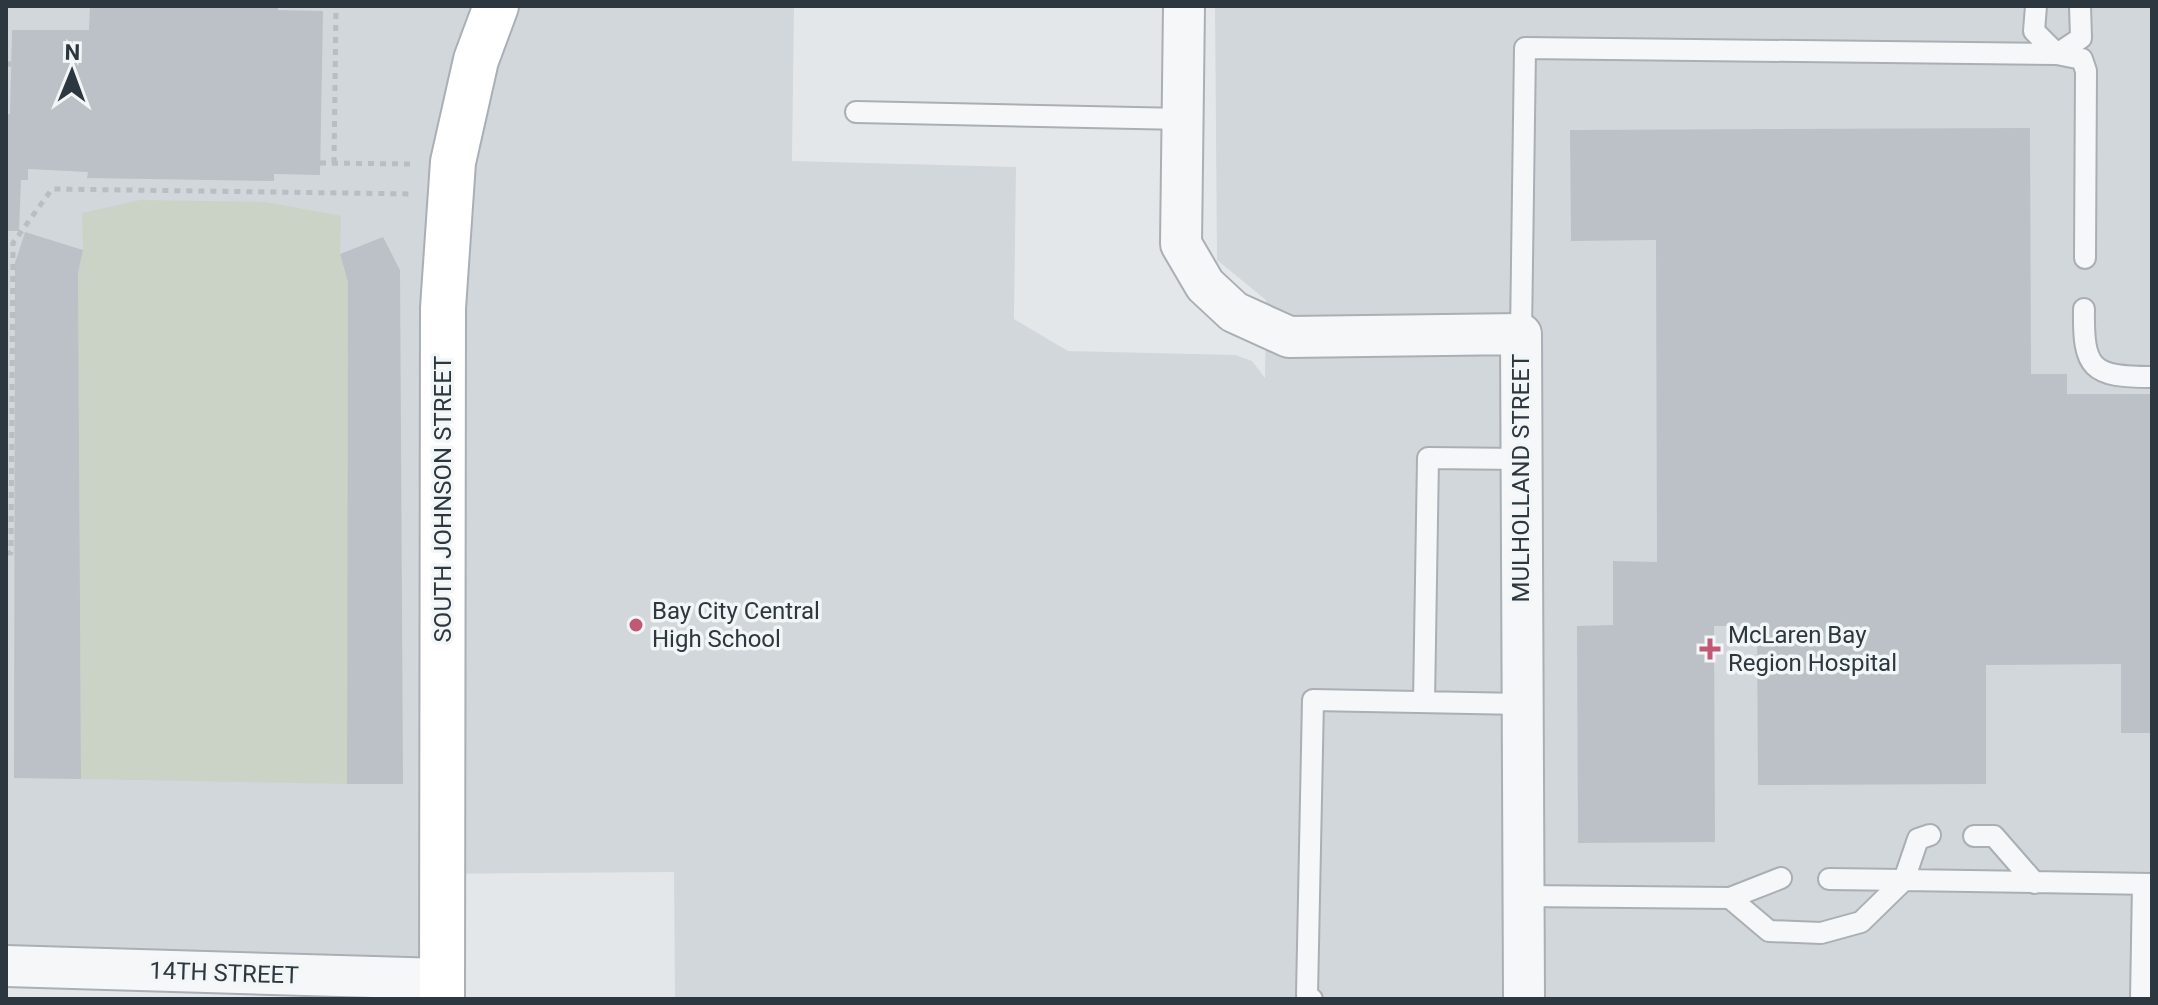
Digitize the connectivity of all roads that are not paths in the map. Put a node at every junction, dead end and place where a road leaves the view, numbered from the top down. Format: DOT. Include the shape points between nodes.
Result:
graph roads {
  1 [pos="496,6"];
  2 [pos="1184,6"];
  3 [pos="2036,6"];
  4 [pos="2080,6"];
  5 [pos="2057,54"];
  6 [pos="856,112"];
  7 [pos="1183,119"];
  8 [pos="2085,258"];
  9 [pos="2084,309"];
  10 [pos="1521,334"];
  11 [pos="2152,377"];
  12 [pos="1521,459"];
  13 [pos="1424,702"];
  14 [pos="1522,704"];
  15 [pos="1930,835"];
  16 [pos="1974,836"];
  17 [pos="1781,878"];
  18 [pos="1829,879"];
  19 [pos="1904,880"];
  20 [pos="2035,883"];
  21 [pos="2148,884"];
  22 [pos="1524,896"];
  23 [pos="1730,898"];
  24 [pos="6,966"];
  25 [pos="442,989"];
  26 [pos="1312,999"];
  27 [pos="1524,999"];
  28 [pos="2141,999"];
  1 -- 25 [label="street, SOUTH JOHNSON STREET" via="476,60 453,162 443,308"];
  2 -- 7 [label="street, MULHOLLAND STREET"];
  3 -- 5 [label="lane" via="2034,31"];
  4 -- 5 [label="lane" via="2081,38"];
  5 -- 8 [label="lane" via="2082,59 2086,71"];
  5 -- 10 [label="lane" via="1525,48"];
  6 -- 7 [label="lane"];
  7 -- 10 [label="street, MULHOLLAND STREET" via="1181,244 1205,285 1234,312 1289,337"];
  9 -- 11 [label="lane" via="2084,349 2090,360 2118,377"];
  10 -- 12 [label="street, MULHOLLAND STREET"];
  12 -- 13 [label="lane" via="1428,458"];
  12 -- 14 [label="street, MULHOLLAND STREET"];
  13 -- 14 [label="lane"];
  13 -- 26 [label="lane" via="1313,700 1307,995"];
  14 -- 22 [label="street, MULHOLLAND STREET"];
  15 -- 19 [label="lane" via="1918,839"];
  16 -- 20 [label="lane" via="1994,836"];
  17 -- 23 [label="lane"];
  18 -- 19 [label="lane"];
  19 -- 20 [label="lane"];
  19 -- 23 [label="lane" via="1861,922 1821,933 1769,931"];
  20 -- 21 [label="lane"];
  21 -- 28 [label="lane"];
  22 -- 23 [label="lane"];
  22 -- 27 [label="street, MULHOLLAND STREET"];
  24 -- 25 [label="street, 14TH STREET"];
}
